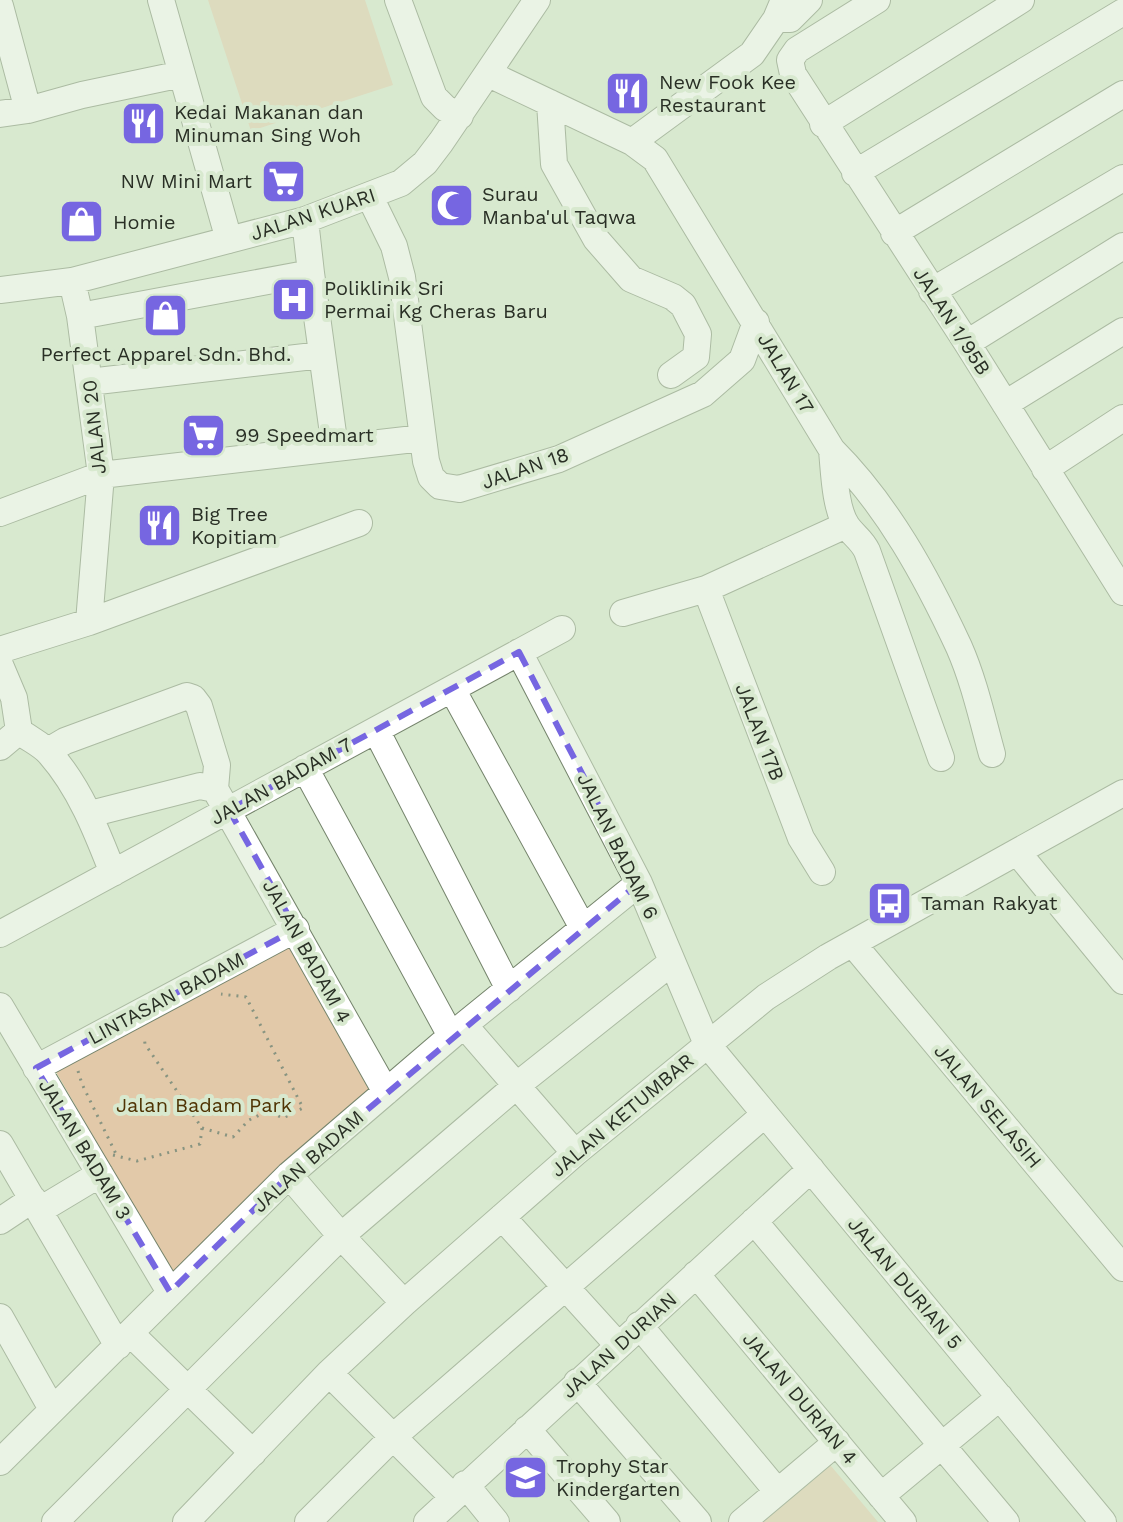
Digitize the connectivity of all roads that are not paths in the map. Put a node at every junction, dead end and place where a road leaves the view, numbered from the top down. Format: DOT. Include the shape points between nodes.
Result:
graph roads {
  1 [pos="161,0"];
  2 [pos="398,0"];
  3 [pos="537,0"];
  4 [pos="809,0"];
  5 [pos="877,0"];
  6 [pos="1021,0"];
  7 [pos="0,6"];
  8 [pos="780,10"];
  9 [pos="1123,12"];
  10 [pos="182,74"];
  11 [pos="489,74"];
  12 [pos="1123,94"];
  13 [pos="550,103"];
  14 [pos="28,110"];
  15 [pos="0,114"];
  16 [pos="460,116"];
  17 [pos="823,124"];
  18 [pos="632,142"];
  19 [pos="855,173"];
  20 [pos="1123,178"];
  21 [pos="370,197"];
  22 [pos="305,220"];
  23 [pos="894,233"];
  24 [pos="229,240"];
  25 [pos="1123,246"];
  26 [pos="311,273"];
  27 [pos="72,281"];
  28 [pos="0,290"];
  29 [pos="932,291"];
  30 [pos="80,316"];
  31 [pos="756,322"];
  32 [pos="1123,331"];
  33 [pos="967,343"];
  34 [pos="322,355"];
  35 [pos="671,375"];
  36 [pos="89,382"];
  37 [pos="1005,404"];
  38 [pos="1123,418"];
  39 [pos="423,438"];
  40 [pos="335,448"];
  41 [pos="832,450"];
  42 [pos="1045,469"];
  43 [pos="101,475"];
  44 [pos="0,513"];
  45 [pos="359,523"];
  46 [pos="846,525"];
  47 [pos="706,589"];
  48 [pos="1123,592"];
  49 [pos="623,613"];
  50 [pos="89,622"];
  51 [pos="562,629"];
  52 [pos="0,650"];
  53 [pos="519,652"];
  54 [pos="0,665"];
  55 [pos="452,689"];
  56 [pos="376,730"];
  57 [pos="26,744"];
  58 [pos="992,754"];
  59 [pos="941,758"];
  60 [pos="305,768"];
  61 [pos="1123,793"];
  62 [pos="222,799"];
  63 [pos="90,814"];
  64 [pos="1018,853"];
  65 [pos="822,872"];
  66 [pos="113,873"];
  67 [pos="639,883"];
  68 [pos="583,928"];
  69 [pos="296,929"];
  70 [pos="0,934"];
  71 [pos="853,944"];
  72 [pos="672,962"];
  73 [pos="1123,981"];
  74 [pos="509,989"];
  75 [pos="0,1006"];
  76 [pos="458,1030"];
  77 [pos="707,1044"];
  78 [pos="36,1068"];
  79 [pos="516,1086"];
  80 [pos="386,1092"];
  81 [pos="765,1114"];
  82 [pos="0,1144"];
  83 [pos="575,1153"];
  84 [pos="102,1162"];
  85 [pos="811,1169"];
  86 [pos="289,1175"];
  87 [pos="36,1204"];
  88 [pos="502,1217"];
  89 [pos="0,1221"];
  90 [pos="754,1221"];
  91 [pos="341,1236"];
  92 [pos="1123,1268"];
  93 [pos="696,1274"];
  94 [pos="564,1286"];
  95 [pos="170,1292"];
  96 [pos="404,1303"];
  97 [pos="0,1317"];
  98 [pos="639,1325"];
  99 [pos="124,1340"];
  100 [pos="618,1345"];
  101 [pos="329,1373"];
  102 [pos="577,1382"];
  103 [pos="186,1390"];
  104 [pos="1000,1397"];
  105 [pos="52,1409"];
  106 [pos="527,1429"];
  107 [pos="393,1437"];
  108 [pos="837,1442"];
  109 [pos="942,1445"];
  110 [pos="253,1453"];
  111 [pos="0,1462"];
  112 [pos="459,1491"];
  113 [pos="777,1491"];
  114 [pos="881,1496"];
  115 [pos="55,1522"];
  116 [pos="186,1522"];
  117 [pos="308,1522"];
  118 [pos="427,1522"];
  119 [pos="496,1522"];
  120 [pos="607,1522"];
  121 [pos="698,1522"];
  122 [pos="742,1522"];
  123 [pos="903,1522"];
  124 [pos="1006,1522"];
  125 [pos="1103,1522"];
  1 -- 10 [label="street"];
  2 -- 16 [label="street" via="434,97"];
  3 -- 11 [label="street, JALAN KUARI"];
  4 -- 8 [label="street" via="790,19"];
  5 -- 17 [label="street, JALAN 1/95B" via="797,50 790,60"];
  6 -- 17 [label="street"];
  7 -- 14 [label="street"];
  8 -- 18 [label="street" via="752,54"];
  9 -- 19 [label="street"];
  10 -- 14 [label="street"];
  10 -- 24 [label="street"];
  11 -- 13 [label="street, JALAN 17"];
  11 -- 16 [label="street, JALAN KUARI"];
  12 -- 23 [label="street"];
  13 -- 18 [label="street, JALAN 17"];
  13 -- 35 [label="street" via="554,164 596,239 631,279 683,305 698,334 696,357"];
  14 -- 15 [label="street"];
  16 -- 21 [label="street, JALAN KUARI" via="425,163 401,183"];
  17 -- 19 [label="street, JALAN 1/95B"];
  18 -- 31 [label="street, JALAN 17" via="655,159"];
  19 -- 23 [label="street, JALAN 1/95B"];
  20 -- 29 [label="street"];
  21 -- 22 [label="street, JALAN KUARI"];
  21 -- 39 [label="street" via="394,246 402,277"];
  22 -- 24 [label="street, JALAN KUARI"];
  22 -- 26 [label="street"];
  23 -- 29 [label="street, JALAN 1/95B"];
  24 -- 27 [label="street, JALAN KUARI"];
  25 -- 33 [label="street"];
  26 -- 30 [label="street"];
  26 -- 34 [label="street"];
  27 -- 28 [label="street, JALAN KUARI"];
  27 -- 30 [label="street, JALAN 20"];
  29 -- 33 [label="street, JALAN 1/95B"];
  30 -- 36 [label="street, JALAN 20"];
  31 -- 39 [label="street, JALAN 18" via="742,360 703,394 559,459 459,489 440,486 431,477"];
  31 -- 41 [label="street, JALAN 17"];
  32 -- 37 [label="street"];
  33 -- 37 [label="street, JALAN 1/95B"];
  34 -- 36 [label="street"];
  34 -- 40 [label="street"];
  36 -- 43 [label="street, JALAN 20"];
  37 -- 42 [label="street, JALAN 1/95B"];
  38 -- 42 [label="street"];
  39 -- 40 [label="street"];
  40 -- 43 [label="street"];
  41 -- 46 [label="street"];
  41 -- 58 [label="street, JALAN 17" via="859,477 903,542 959,648"];
  42 -- 48 [label="street, JALAN 1/95B"];
  43 -- 44 [label="street"];
  43 -- 50 [label="street, JALAN 20"];
  45 -- 50 [label="street"];
  46 -- 47 [label="street"];
  46 -- 59 [label="street" via="867,551"];
  47 -- 49 [label="street"];
  47 -- 65 [label="street, JALAN 17B" via="801,838"];
  50 -- 52 [label="street"];
  51 -- 53 [label="street, JALAN BADAM 7"];
  53 -- 55 [label="street, JALAN BADAM 7"];
  53 -- 67 [label="street, JALAN BADAM 6"];
  54 -- 57 [label="street"];
  55 -- 56 [label="street, JALAN BADAM 7"];
  55 -- 68 [label="street"];
  56 -- 60 [label="street, JALAN BADAM 7"];
  56 -- 74 [label="street"];
  57 -- 62 [label="street" via="65,741 187,696 199,706"];
  57 -- 63 [label="street"];
  60 -- 62 [label="street, JALAN BADAM 7"];
  60 -- 76 [label="street"];
  61 -- 64 [label="street, JALAN KETUMBAR"];
  62 -- 63 [label="street" via="200,786"];
  62 -- 66 [label="street, JALAN BADAM 7"];
  62 -- 69 [label="street, JALAN BADAM 4"];
  63 -- 66 [label="street"];
  64 -- 71 [label="street, JALAN KETUMBAR"];
  64 -- 73 [label="street"];
  66 -- 70 [label="street, JALAN BADAM 7"];
  67 -- 68 [label="street, JALAN BADAM"];
  67 -- 72 [label="street, JALAN BADAM 6"];
  68 -- 74 [label="street, JALAN BADAM"];
  69 -- 78 [label="street, LINTASAN BADAM"];
  69 -- 80 [label="street, JALAN BADAM 4"];
  71 -- 77 [label="street, JALAN KETUMBAR" via="766,997"];
  71 -- 92 [label="street, JALAN SELASIH"];
  72 -- 77 [label="street, JALAN BADAM 6"];
  72 -- 79 [label="street"];
  74 -- 76 [label="street, JALAN BADAM"];
  75 -- 78 [label="street, JALAN BADAM 3"];
  76 -- 79 [label="street"];
  76 -- 80 [label="street, JALAN BADAM"];
  77 -- 81 [label="street, JALAN DURIAN 5"];
  77 -- 83 [label="street, JALAN KETUMBAR"];
  78 -- 84 [label="street, JALAN BADAM 3"];
  79 -- 83 [label="street"];
  79 -- 91 [label="street"];
  80 -- 86 [label="street, JALAN BADAM"];
  81 -- 85 [label="street, JALAN DURIAN 5"];
  81 -- 94 [label="street"];
  82 -- 87 [label="street"];
  83 -- 88 [label="street, JALAN KETUMBAR"];
  84 -- 87 [label="street"];
  84 -- 95 [label="street, JALAN BADAM 3"];
  85 -- 90 [label="street, JALAN DURIAN"];
  85 -- 104 [label="street, JALAN DURIAN 5"];
  86 -- 91 [label="street"];
  86 -- 95 [label="street, JALAN BADAM"];
  87 -- 89 [label="street"];
  87 -- 99 [label="street"];
  88 -- 94 [label="street"];
  88 -- 96 [label="street, JALAN KETUMBAR"];
  90 -- 93 [label="street, JALAN DURIAN"];
  90 -- 109 [label="street"];
  91 -- 96 [label="street"];
  91 -- 103 [label="street"];
  93 -- 98 [label="street, JALAN DURIAN"];
  93 -- 108 [label="street, JALAN DURIAN 4"];
  94 -- 100 [label="street"];
  94 -- 107 [label="street"];
  95 -- 99 [label="street, JALAN BADAM"];
  96 -- 101 [label="street, JALAN KETUMBAR"];
  97 -- 105 [label="street"];
  98 -- 100 [label="street, JALAN DURIAN"];
  98 -- 113 [label="street"];
  99 -- 103 [label="street"];
  99 -- 105 [label="street, JALAN BADAM"];
  100 -- 102 [label="street, JALAN DURIAN"];
  101 -- 107 [label="street"];
  101 -- 110 [label="street, JALAN KETUMBAR"];
  102 -- 106 [label="street, JALAN DURIAN"];
  102 -- 121 [label="street"];
  103 -- 110 [label="street"];
  103 -- 115 [label="street"];
  104 -- 109 [label="street"];
  104 -- 125 [label="street, JALAN DURIAN 5"];
  105 -- 111 [label="street, JALAN BADAM"];
  106 -- 112 [label="street, JALAN DURIAN"];
  106 -- 120 [label="street"];
  107 -- 112 [label="street"];
  107 -- 117 [label="street"];
  108 -- 113 [label="street"];
  108 -- 114 [label="street, JALAN DURIAN 4"];
  109 -- 114 [label="street"];
  109 -- 124 [label="street"];
  110 -- 116 [label="street, JALAN KETUMBAR"];
  112 -- 118 [label="street, JALAN DURIAN"];
  112 -- 119 [label="street"];
  113 -- 122 [label="street"];
  114 -- 123 [label="street, JALAN DURIAN 4"];
}
